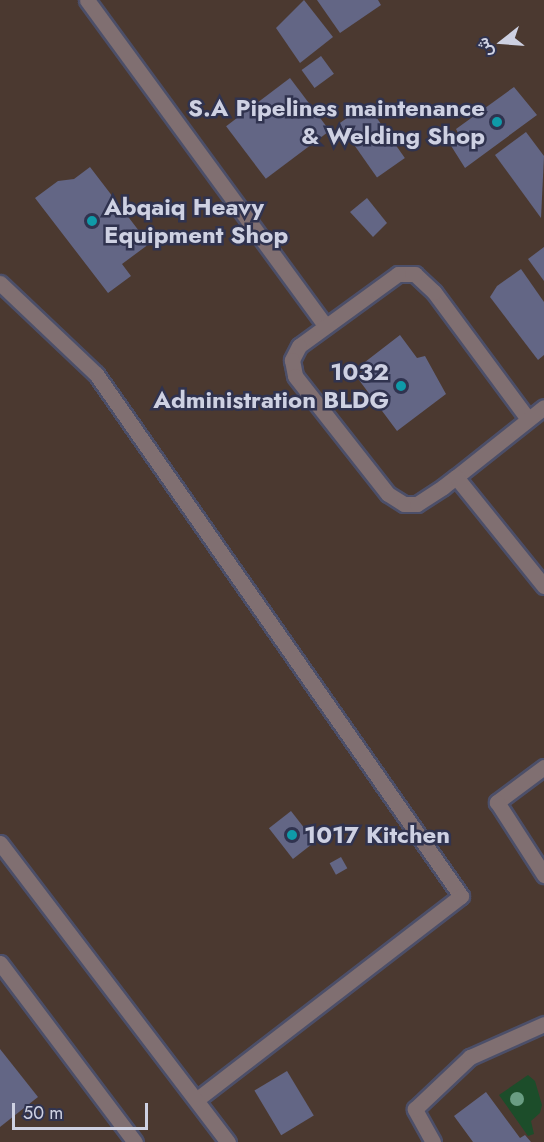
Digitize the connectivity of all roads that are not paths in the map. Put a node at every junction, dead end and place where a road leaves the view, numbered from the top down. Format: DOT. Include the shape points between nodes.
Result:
graph roads {
  1 [pos="87,0"];
  2 [pos="0,283"];
  3 [pos="326,326"];
  4 [pos="544,407"];
  5 [pos="528,419"];
  6 [pos="456,477"];
  7 [pos="544,586"];
  8 [pos="544,767"];
  9 [pos="0,843"];
  10 [pos="544,875"];
  11 [pos="0,963"];
  12 [pos="544,1024"];
  13 [pos="196,1100"];
  14 [pos="135,1142"];
  15 [pos="228,1142"];
  16 [pos="434,1142"];
  1 -- 3 [label="street"];
  2 -- 13 [label="street" via="96,374 461,896"];
  3 -- 5 [label="street" via="398,274 415,274 434,292"];
  3 -- 6 [label="street" via="299,346 292,360 295,376 388,494 404,504 417,504"];
  4 -- 5 [label="street"];
  5 -- 6 [label="street"];
  6 -- 7 [label="street"];
  8 -- 10 [label="street" via="497,802"];
  9 -- 13 [label="street"];
  11 -- 14 [label="street"];
  12 -- 16 [label="street" via="470,1057 415,1109"];
  13 -- 15 [label="street"];
}
